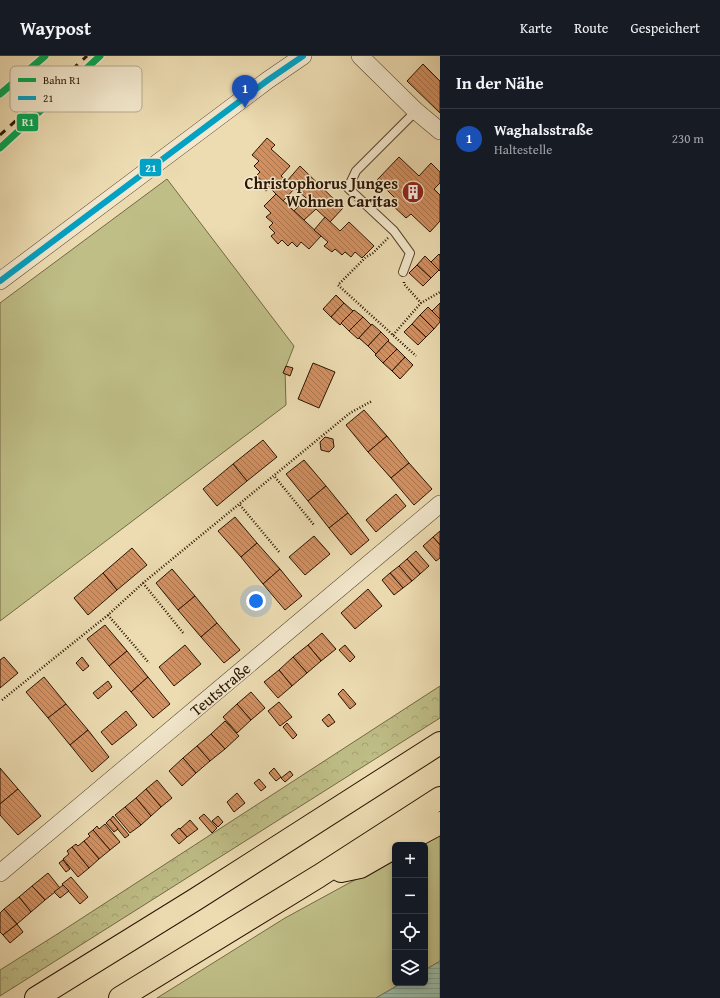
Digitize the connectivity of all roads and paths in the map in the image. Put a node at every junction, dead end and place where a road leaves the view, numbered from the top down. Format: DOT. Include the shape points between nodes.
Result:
graph roads {
  1 [pos="302,56"];
  2 [pos="360,56"];
  3 [pos="416,111"];
  4 [pos="440,131"];
  5 [pos="394,231"];
  6 [pos="403,272"];
  7 [pos="0,281"];
  8 [pos="440,292"];
  9 [pos="420,303"];
  10 [pos="393,335"];
  11 [pos="416,356"];
  12 [pos="372,400"];
  13 [pos="275,477"];
  14 [pos="440,504"];
  15 [pos="240,505"];
  16 [pos="314,525"];
  17 [pos="280,553"];
  18 [pos="143,583"];
  19 [pos="108,615"];
  20 [pos="184,634"];
  21 [pos="149,664"];
  22 [pos="2,700"];
  23 [pos="440,743"];
  24 [pos="440,798"];
  25 [pos="440,823"];
  26 [pos="405,842"];
  27 [pos="392,850"];
  28 [pos="0,873"];
  29 [pos="319,876"];
  30 [pos="36,998"];
  31 [pos="120,998"];
  1 -- 7 [label="street"];
  2 -- 3 [label="street"];
  3 -- 4 [label="street"];
  3 -- 5 [label="lane" via="356,171 348,188"];
  5 -- 6 [label="lane" via="410,253"];
  5 -- 10 [label="path" via="338,286"];
  6 -- 9 [label="path" via="404,284"];
  8 -- 9 [label="path"];
  9 -- 10 [label="path"];
  10 -- 11 [label="path"];
  12 -- 13 [label="path" via="350,413"];
  13 -- 15 [label="path"];
  13 -- 16 [label="path"];
  14 -- 28 [label="street, Teutstraße"];
  15 -- 17 [label="path"];
  15 -- 18 [label="path"];
  18 -- 19 [label="path"];
  18 -- 20 [label="path"];
  19 -- 21 [label="path"];
  19 -- 22 [label="path"];
  23 -- 30 [label="highway"];
  24 -- 29 [label="highway"];
  25 -- 26 [label="highway"];
  27 -- 29 [label="highway" via="360,867"];
  29 -- 31 [label="highway"];
}
